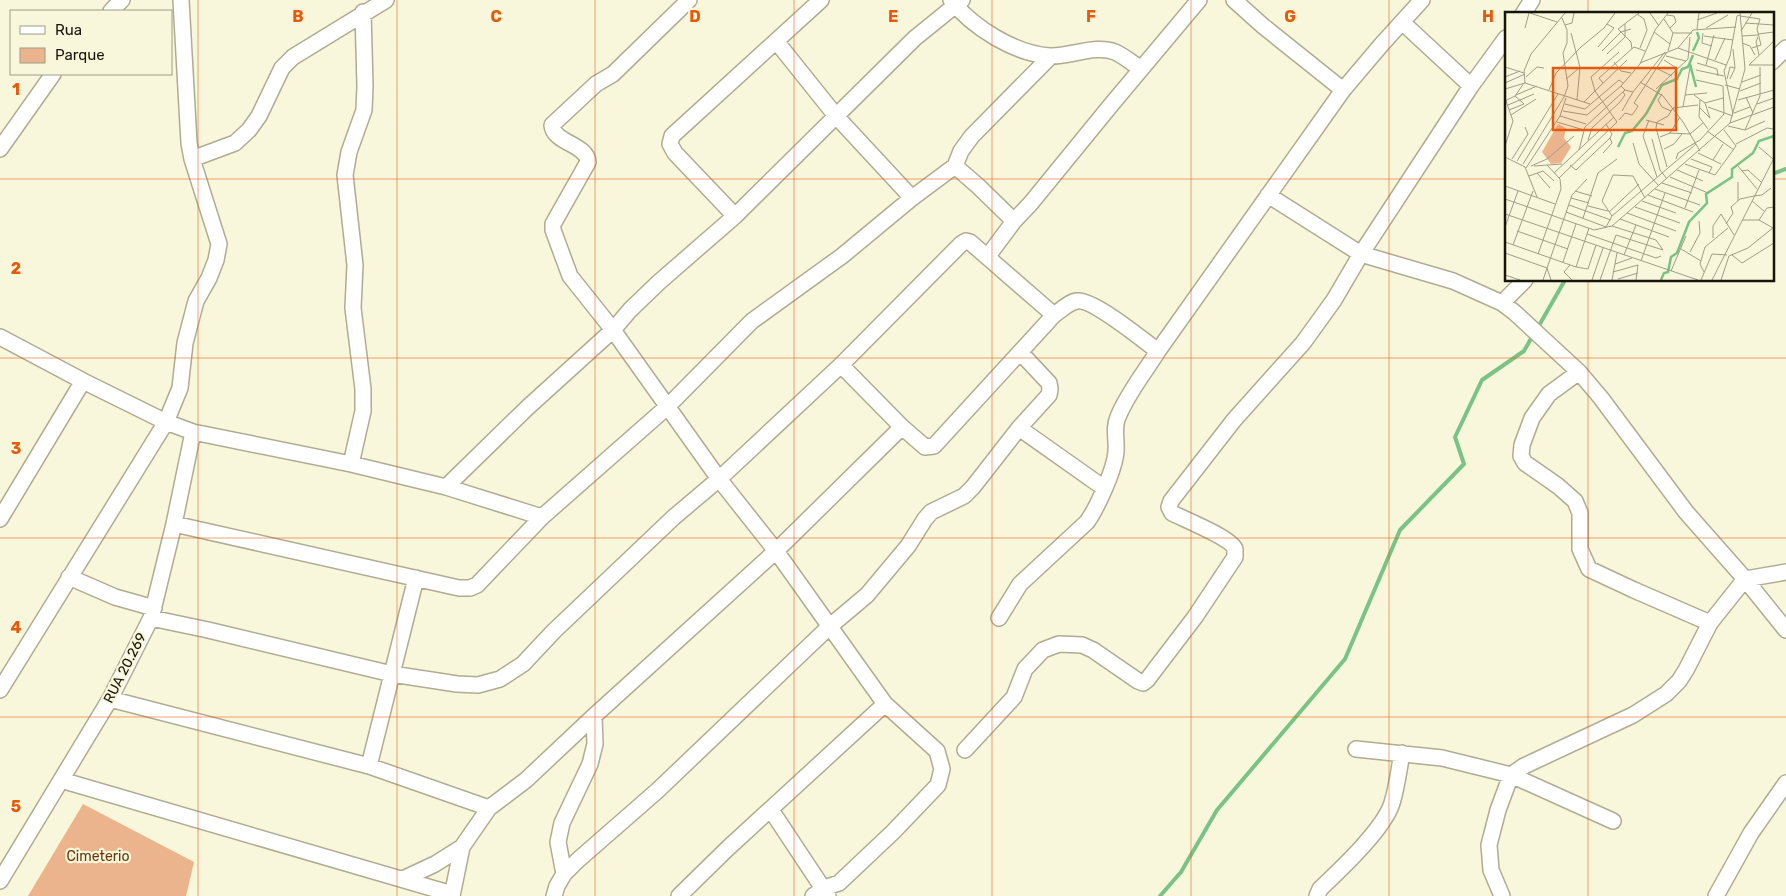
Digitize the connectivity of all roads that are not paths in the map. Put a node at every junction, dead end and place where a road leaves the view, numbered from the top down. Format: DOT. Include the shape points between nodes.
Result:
graph roads {
  1 [pos="122,0"];
  2 [pos="181,0"];
  3 [pos="386,0"];
  4 [pos="689,0"];
  5 [pos="821,0"];
  6 [pos="1199,0"];
  7 [pos="1234,0"];
  8 [pos="1422,0"];
  9 [pos="956,2"];
  10 [pos="112,10"];
  11 [pos="363,12"];
  12 [pos="1402,22"];
  13 [pos="1505,39"];
  14 [pos="776,40"];
  15 [pos="1786,48"];
  16 [pos="1051,56"];
  17 [pos="1774,60"];
  18 [pos="1141,69"];
  19 [pos="52,75"];
  20 [pos="1471,86"];
  21 [pos="1343,90"];
  22 [pos="836,116"];
  23 [pos="0,149"];
  24 [pos="192,159"];
  25 [pos="955,166"];
  26 [pos="1268,195"];
  27 [pos="912,198"];
  28 [pos="735,216"];
  29 [pos="1014,221"];
  30 [pos="1361,254"];
  31 [pos="988,256"];
  32 [pos="1524,281"];
  33 [pos="1502,303"];
  34 [pos="1054,315"];
  35 [pos="613,330"];
  36 [pos="0,337"];
  37 [pos="1158,351"];
  38 [pos="1020,352"];
  39 [pos="840,365"];
  40 [pos="1579,372"];
  41 [pos="83,381"];
  42 [pos="667,407"];
  43 [pos="166,422"];
  44 [pos="902,427"];
  45 [pos="1019,428"];
  46 [pos="193,432"];
  47 [pos="351,464"];
  48 [pos="719,479"];
  49 [pos="446,487"];
  50 [pos="1104,488"];
  51 [pos="542,517"];
  52 [pos="0,519"];
  53 [pos="174,524"];
  54 [pos="776,551"];
  55 [pos="1786,572"];
  56 [pos="69,577"];
  57 [pos="416,578"];
  58 [pos="1745,578"];
  59 [pos="153,613"];
  60 [pos="999,618"];
  61 [pos="1710,623"];
  62 [pos="830,627"];
  63 [pos="1786,630"];
  64 [pos="392,674"];
  65 [pos="0,690"];
  66 [pos="110,699"];
  67 [pos="885,704"];
  68 [pos="594,716"];
  69 [pos="1356,749"];
  70 [pos="965,750"];
  71 [pos="1402,753"];
  72 [pos="369,766"];
  73 [pos="1511,775"];
  74 [pos="61,780"];
  75 [pos="1786,783"];
  76 [pos="489,808"];
  77 [pos="771,810"];
  78 [pos="1613,821"];
  79 [pos="462,847"];
  80 [pos="564,874"];
  81 [pos="404,879"];
  82 [pos="0,880"];
  83 [pos="821,893"];
  84 [pos="452,895"];
  85 [pos="554,896"];
  86 [pos="679,896"];
  87 [pos="1316,896"];
  88 [pos="1502,896"];
  89 [pos="1716,896"];
  1 -- 10 [label="street"];
  2 -- 24 [label="street"];
  3 -- 11 [label="street"];
  4 -- 35 [label="street" via="613,74 596,84 552,125 554,132 586,155 588,162 553,224 553,230 570,276"];
  5 -- 14 [label="street"];
  6 -- 18 [label="street"];
  7 -- 21 [label="street"];
  8 -- 12 [label="street"];
  9 -- 16 [label="street" via="989,34 1012,46"];
  9 -- 22 [label="street"];
  11 -- 24 [label="street" via="293,57 282,68 259,116 235,143"];
  11 -- 47 [label="street" via="364,110 349,152 345,175 355,265 353,308 363,389 363,411"];
  12 -- 20 [label="street"];
  12 -- 21 [label="street"];
  13 -- 20 [label="street"];
  14 -- 22 [label="street"];
  14 -- 28 [label="street" via="672,136 670,144"];
  15 -- 17 [label="street"];
  16 -- 18 [label="street" via="1106,50 1115,52"];
  16 -- 25 [label="street" via="972,136"];
  18 -- 29 [label="street"];
  19 -- 23 [label="street"];
  20 -- 30 [label="street"];
  21 -- 26 [label="street"];
  22 -- 27 [label="street"];
  22 -- 28 [label="street"];
  24 -- 43 [label="street" via="219,244 209,278 196,301 185,343 180,388"];
  25 -- 27 [label="street"];
  25 -- 29 [label="street"];
  26 -- 30 [label="street"];
  26 -- 37 [label="street"];
  27 -- 42 [label="street" via="842,256 752,321"];
  28 -- 35 [label="street" via="658,283"];
  29 -- 31 [label="street"];
  30 -- 33 [label="street" via="1453,281"];
  30 -- 70 [label="street" via="1303,343 1234,420 1171,501 1172,513 1230,543 1235,557 1148,680 1138,681 1082,645 1059,644 1043,650 1025,669 1014,698"];
  31 -- 34 [label="street"];
  31 -- 39 [label="street" via="970,242 961,244"];
  32 -- 33 [label="street"];
  33 -- 40 [label="street"];
  34 -- 37 [label="street" via="1072,302 1087,301"];
  34 -- 38 [label="street"];
  35 -- 42 [label="street"];
  35 -- 49 [label="street"];
  36 -- 41 [label="street"];
  37 -- 50 [label="street" via="1117,419 1116,452"];
  38 -- 44 [label="street" via="934,446 924,447"];
  38 -- 45 [label="street" via="1049,383 1050,389 1049,395"];
  39 -- 44 [label="street"];
  39 -- 48 [label="street"];
  40 -- 58 [label="street" via="1623,425 1686,512"];
  40 -- 61 [label="street" via="1549,394 1532,418 1521,456 1525,463 1575,501 1580,512 1580,549 1589,569"];
  41 -- 43 [label="street"];
  41 -- 52 [label="street"];
  42 -- 48 [label="street"];
  42 -- 51 [label="street"];
  43 -- 46 [label="street"];
  43 -- 56 [label="street"];
  44 -- 54 [label="street"];
  45 -- 50 [label="street"];
  45 -- 62 [label="street" via="973,487 964,496 931,512 908,546 867,595"];
  46 -- 47 [label="street"];
  46 -- 53 [label="street, RUA 20.269"];
  47 -- 49 [label="street"];
  48 -- 54 [label="street"];
  48 -- 64 [label="street" via="674,517 523,664 500,679 478,685"];
  49 -- 51 [label="street"];
  50 -- 60 [label="street" via="1087,522 1020,584"];
  51 -- 57 [label="street" via="478,585 459,588"];
  53 -- 57 [label="street"];
  53 -- 59 [label="street, RUA 20.269"];
  54 -- 62 [label="street"];
  54 -- 68 [label="street"];
  55 -- 58 [label="street"];
  56 -- 59 [label="street"];
  56 -- 65 [label="street"];
  57 -- 64 [label="street"];
  58 -- 61 [label="street"];
  58 -- 63 [label="street"];
  59 -- 64 [label="street" via="208,630"];
  59 -- 66 [label="street, RUA 20.269"];
  61 -- 73 [label="street" via="1686,670 1666,694 1633,715"];
  62 -- 67 [label="street"];
  62 -- 80 [label="street"];
  64 -- 72 [label="street"];
  66 -- 72 [label="street"];
  66 -- 74 [label="street, RUA 20.269"];
  67 -- 77 [label="street"];
  67 -- 83 [label="street" via="937,751 942,769 938,785 839,883"];
  68 -- 76 [label="street" via="526,780"];
  68 -- 80 [label="street" via="595,744 590,764 562,822 558,842"];
  69 -- 71 [label="street"];
  71 -- 73 [label="street" via="1442,758"];
  71 -- 87 [label="street" via="1392,804 1384,818"];
  72 -- 76 [label="street"];
  73 -- 78 [label="street"];
  73 -- 88 [label="street" via="1489,845 1492,870"];
  74 -- 81 [label="street"];
  74 -- 82 [label="street, RUA 20.269"];
  75 -- 89 [label="street" via="1751,833"];
  76 -- 79 [label="street"];
  77 -- 83 [label="street"];
  77 -- 86 [label="street"];
  79 -- 81 [label="street"];
  79 -- 84 [label="street"];
  80 -- 85 [label="street"];
  81 -- 84 [label="street"];
}
